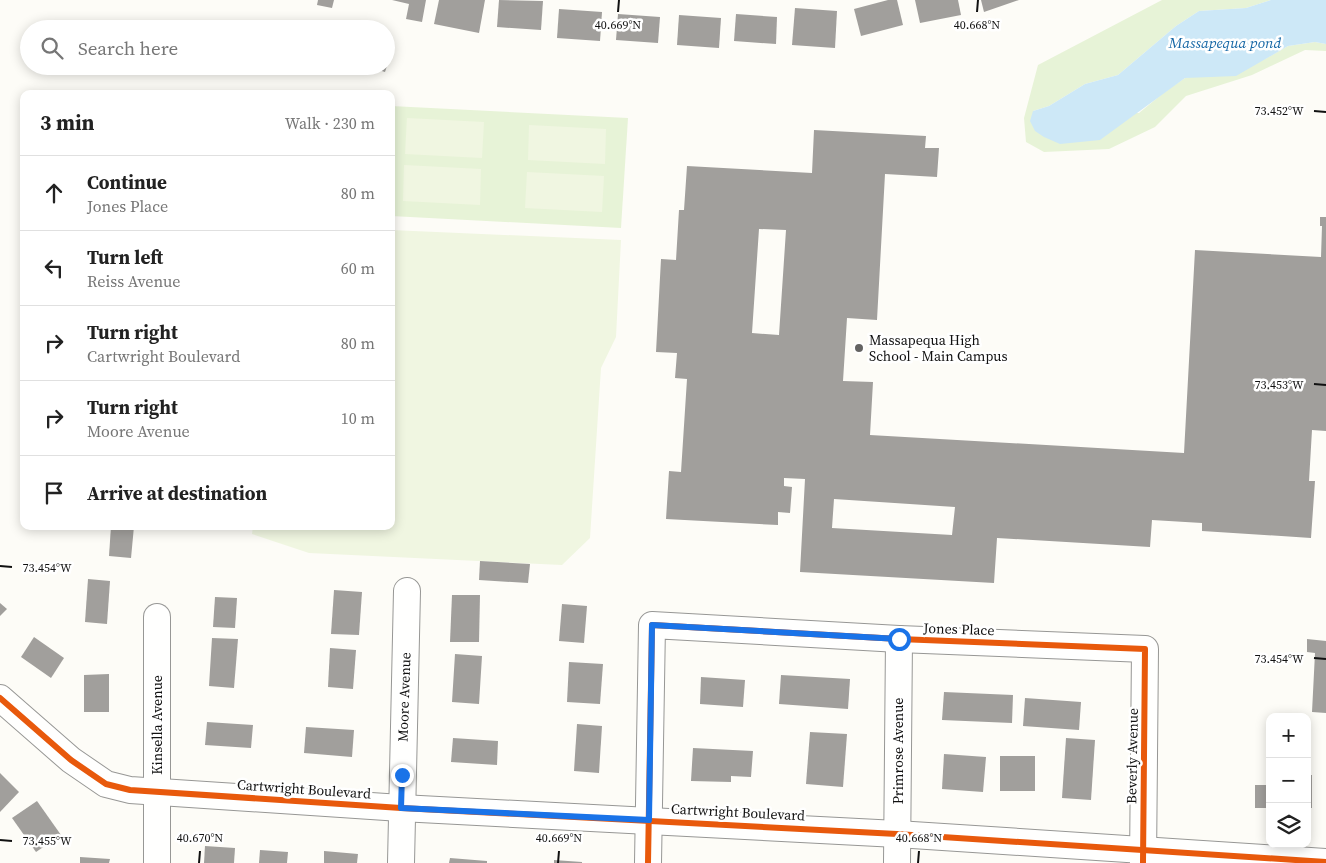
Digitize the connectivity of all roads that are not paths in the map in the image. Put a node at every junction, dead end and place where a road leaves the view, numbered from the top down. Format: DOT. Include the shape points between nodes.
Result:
graph roads {
  1 [pos="407,591"];
  2 [pos="157,617"];
  3 [pos="899,639"];
  4 [pos="1146,649"];
  5 [pos="0,698"];
  6 [pos="157,792"];
  7 [pos="401,808"];
  8 [pos="649,820"];
  9 [pos="898,834"];
  10 [pos="1143,856"];
  11 [pos="1326,862"];
  12 [pos="157,863"];
  13 [pos="401,863"];
  14 [pos="648,863"];
  15 [pos="897,863"];
  1 -- 7 [label="street, Moore Avenue"];
  2 -- 6 [label="street, Kinsella Avenue"];
  3 -- 4 [label="street, Jones Place"];
  3 -- 8 [label="street, Jones Place" via="652,625"];
  3 -- 9 [label="street, Primrose Avenue"];
  4 -- 10 [label="street, Beverly Avenue"];
  5 -- 6 [label="street, Cartwright Boulevard" via="70,760 106,784"];
  6 -- 7 [label="street, Cartwright Boulevard"];
  6 -- 12 [label="street, Kinsella Avenue"];
  7 -- 8 [label="street, Cartwright Boulevard"];
  7 -- 13 [label="street, Moore Avenue"];
  8 -- 9 [label="street, Cartwright Boulevard"];
  8 -- 14 [label="street"];
  9 -- 10 [label="street, Cartwright Boulevard"];
  9 -- 15 [label="street, Primrose Avenue"];
  10 -- 11 [label="street, Cartwright Boulevard"];
}
